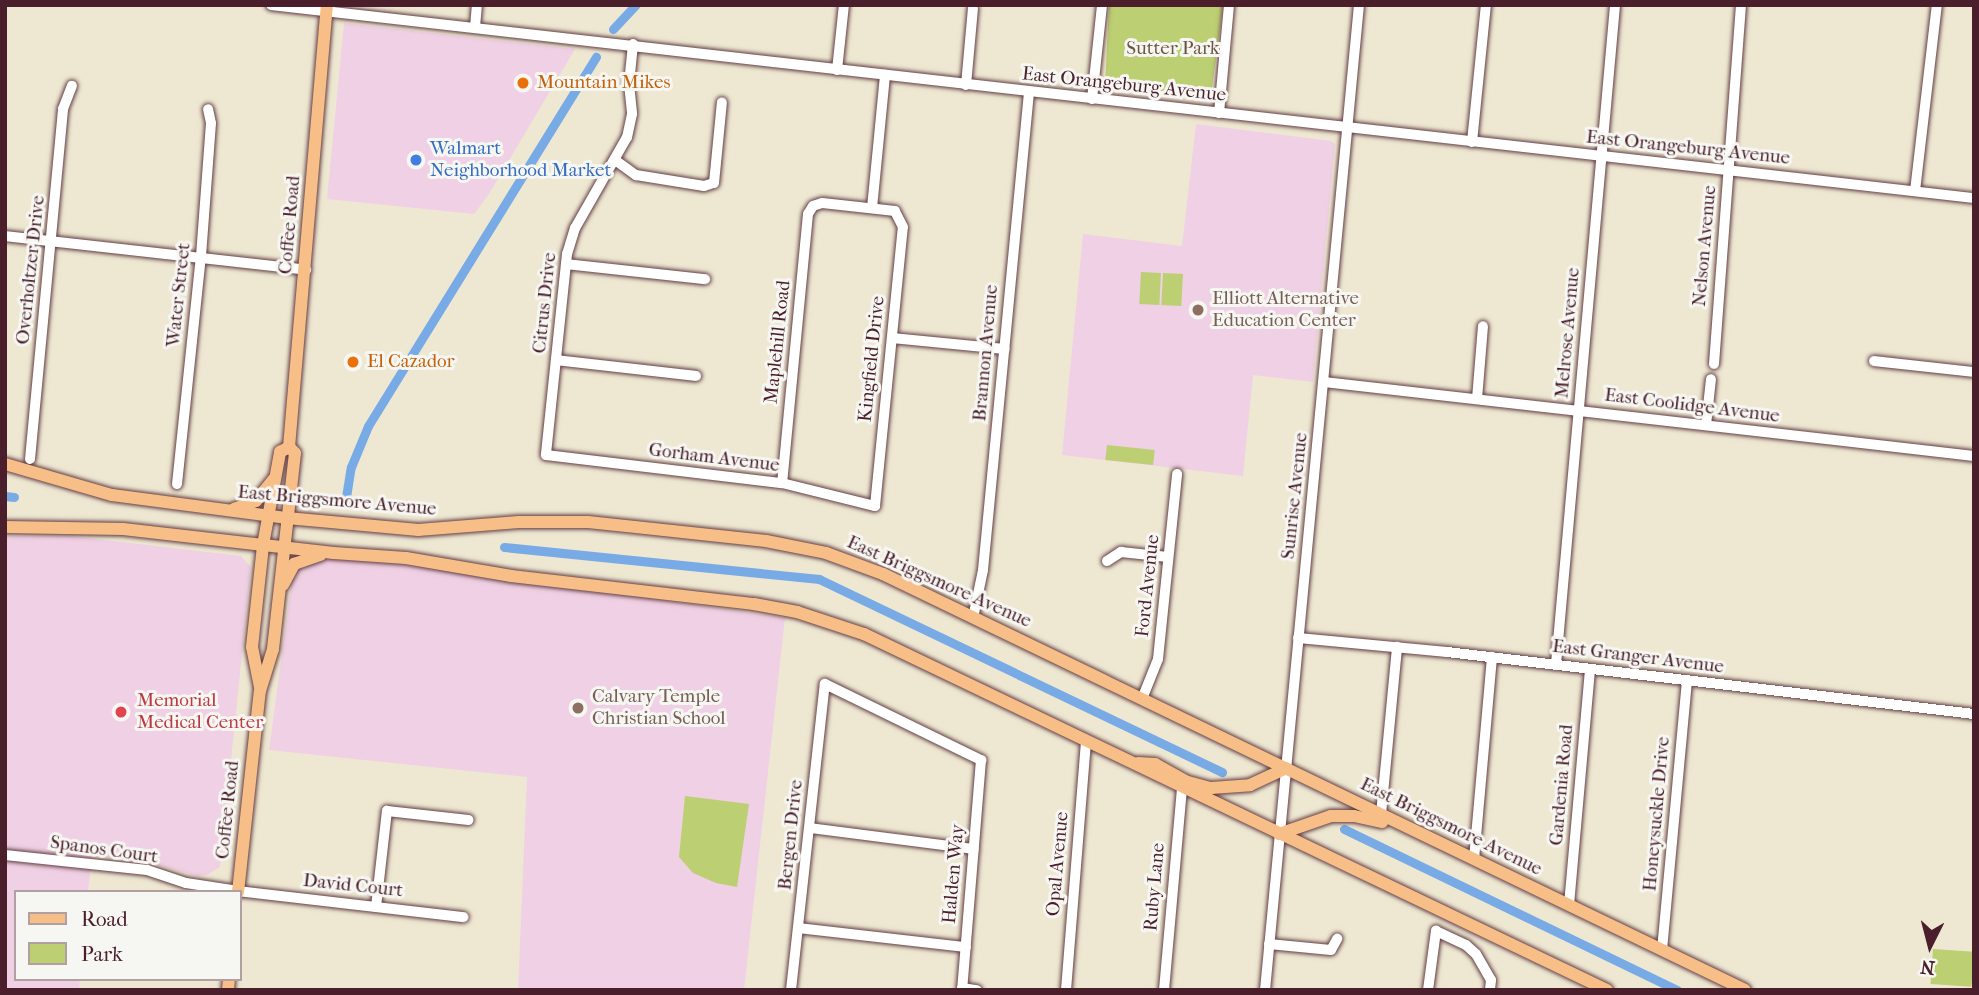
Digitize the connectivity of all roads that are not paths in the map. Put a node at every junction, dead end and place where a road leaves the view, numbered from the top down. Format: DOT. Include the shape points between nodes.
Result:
graph roads {
  1 [pos="271,5"];
  2 [pos="477,5"];
  3 [pos="844,5"];
  4 [pos="1102,5"];
  5 [pos="1229,5"];
  6 [pos="1359,5"];
  7 [pos="1486,5"];
  8 [pos="1615,5"];
  9 [pos="1741,5"];
  10 [pos="1937,5"];
  11 [pos="327,8"];
  12 [pos="973,8"];
  13 [pos="475,27"];
  14 [pos="633,44"];
  15 [pos="837,70"];
  16 [pos="885,75"];
  17 [pos="966,85"];
  18 [pos="72,86"];
  19 [pos="1029,92"];
  20 [pos="1092,99"];
  21 [pos="722,102"];
  22 [pos="208,109"];
  23 [pos="1219,113"];
  24 [pos="1347,128"];
  25 [pos="1472,142"];
  26 [pos="1601,156"];
  27 [pos="615,160"];
  28 [pos="1728,171"];
  29 [pos="1915,191"];
  30 [pos="1974,198"];
  31 [pos="872,208"];
  32 [pos="5,236"];
  33 [pos="51,241"];
  34 [pos="201,256"];
  35 [pos="566,264"];
  36 [pos="306,270"];
  37 [pos="705,279"];
  38 [pos="1483,326"];
  39 [pos="892,338"];
  40 [pos="1004,349"];
  41 [pos="556,360"];
  42 [pos="1874,361"];
  43 [pos="1714,364"];
  44 [pos="1974,372"];
  45 [pos="696,376"];
  46 [pos="1711,379"];
  47 [pos="1324,382"];
  48 [pos="1477,399"];
  49 [pos="1579,411"];
  50 [pos="1706,425"];
  51 [pos="289,447"];
  52 [pos="546,455"];
  53 [pos="1974,456"];
  54 [pos="30,459"];
  55 [pos="5,464"];
  56 [pos="1177,474"];
  57 [pos="276,476"];
  58 [pos="782,483"];
  59 [pos="177,484"];
  60 [pos="875,506"];
  61 [pos="228,510"];
  62 [pos="268,516"];
  63 [pos="287,518"];
  64 [pos="5,527"];
  65 [pos="263,545"];
  66 [pos="283,548"];
  67 [pos="334,553"];
  68 [pos="1168,557"];
  69 [pos="1107,561"];
  70 [pos="278,598"];
  71 [pos="973,618"];
  72 [pos="1298,638"];
  73 [pos="1397,647"];
  74 [pos="1492,657"];
  75 [pos="1556,664"];
  76 [pos="1590,669"];
  77 [pos="1687,681"];
  78 [pos="260,691"];
  79 [pos="1142,699"];
  80 [pos="1974,714"];
  81 [pos="1086,741"];
  82 [pos="981,760"];
  83 [pos="1130,763"];
  84 [pos="1286,768"];
  85 [pos="1182,787"];
  86 [pos="1381,814"];
  87 [pos="469,820"];
  88 [pos="810,828"];
  89 [pos="1279,834"];
  90 [pos="1425,836"];
  91 [pos="974,849"];
  92 [pos="5,855"];
  93 [pos="1474,859"];
  94 [pos="232,890"];
  95 [pos="238,890"];
  96 [pos="242,891"];
  97 [pos="1569,905"];
  98 [pos="376,907"];
  99 [pos="464,917"];
  100 [pos="798,928"];
  101 [pos="1337,939"];
  102 [pos="1269,944"];
  103 [pos="966,947"];
  104 [pos="1662,950"];
  105 [pos="962,989"];
  106 [pos="791,990"];
  107 [pos="977,990"];
  108 [pos="1066,990"];
  109 [pos="1164,990"];
  110 [pos="1265,990"];
  111 [pos="1428,990"];
  112 [pos="1490,990"];
  113 [pos="1607,990"];
  114 [pos="1745,990"];
  1 -- 11 [label="street, East Orangeburg Avenue"];
  2 -- 13 [label="street"];
  3 -- 15 [label="street"];
  4 -- 20 [label="street"];
  5 -- 23 [label="street"];
  6 -- 24 [label="street, Sunrise Avenue"];
  7 -- 25 [label="street"];
  8 -- 26 [label="street, Melrose Avenue"];
  9 -- 28 [label="street, Nelson Avenue"];
  10 -- 29 [label="street"];
  11 -- 13 [label="street, East Orangeburg Avenue"];
  11 -- 36 [label="main road, Coffee Road"];
  12 -- 17 [label="street"];
  13 -- 14 [label="street, East Orangeburg Avenue"];
  14 -- 15 [label="street, East Orangeburg Avenue"];
  14 -- 27 [label="street, Citrus Drive" via="630,125"];
  15 -- 16 [label="street, East Orangeburg Avenue"];
  16 -- 17 [label="street, East Orangeburg Avenue"];
  16 -- 31 [label="street"];
  17 -- 19 [label="street, East Orangeburg Avenue"];
  18 -- 33 [label="street, Overholtzer Drive" via="63,109"];
  19 -- 20 [label="street, East Orangeburg Avenue"];
  19 -- 40 [label="street, Brannon Avenue"];
  20 -- 23 [label="street, East Orangeburg Avenue"];
  21 -- 27 [label="street" via="714,183 704,186 636,175"];
  22 -- 34 [label="street, Water Street" via="211,123"];
  23 -- 24 [label="street, East Orangeburg Avenue"];
  24 -- 25 [label="street, East Orangeburg Avenue"];
  24 -- 47 [label="street, Sunrise Avenue"];
  25 -- 26 [label="street, East Orangeburg Avenue"];
  26 -- 28 [label="street, East Orangeburg Avenue"];
  26 -- 49 [label="street, Melrose Avenue"];
  27 -- 35 [label="street, Citrus Drive" via="575,228"];
  28 -- 29 [label="street, East Orangeburg Avenue"];
  28 -- 43 [label="street, Nelson Avenue"];
  29 -- 30 [label="street, East Orangeburg Avenue"];
  31 -- 39 [label="street, Kingfield Drive" via="900,215 903,227"];
  31 -- 58 [label="street, Maplehill Road" via="822,203 808,214"];
  32 -- 33 [label="street"];
  33 -- 34 [label="street"];
  33 -- 54 [label="street, Overholtzer Drive"];
  34 -- 36 [label="street"];
  34 -- 59 [label="street, Water Street"];
  35 -- 37 [label="street"];
  35 -- 41 [label="street, Citrus Drive"];
  36 -- 51 [label="main road, Coffee Road"];
  38 -- 48 [label="street"];
  39 -- 40 [label="street"];
  39 -- 60 [label="street, Kingfield Drive"];
  40 -- 71 [label="street, Brannon Avenue" via="983,570"];
  41 -- 45 [label="street"];
  41 -- 52 [label="street, Citrus Drive"];
  42 -- 44 [label="street"];
  46 -- 50 [label="street"];
  47 -- 48 [label="street, East Coolidge Avenue"];
  47 -- 72 [label="street, Sunrise Avenue"];
  48 -- 49 [label="street, East Coolidge Avenue"];
  49 -- 50 [label="street, East Coolidge Avenue"];
  49 -- 75 [label="street, Melrose Avenue"];
  50 -- 53 [label="street, East Coolidge Avenue"];
  51 -- 57 [label="main road, Coffee Road" via="281,452"];
  51 -- 63 [label="main road, Coffee Road" via="295,453"];
  52 -- 58 [label="street, Gorham Avenue"];
  55 -- 61 [label="main road, East Briggsmore Avenue" via="112,495"];
  56 -- 68 [label="street, Ford Avenue"];
  57 -- 61 [label="main road" via="256,501"];
  57 -- 62 [label="main road, Coffee Road"];
  58 -- 60 [label="street, Gorham Avenue"];
  61 -- 62 [label="main road, East Briggsmore Avenue"];
  62 -- 63 [label="main road, East Briggsmore Avenue"];
  62 -- 65 [label="main road, Coffee Road"];
  63 -- 66 [label="main road, Coffee Road"];
  63 -- 71 [label="main road, East Briggsmore Avenue" via="428,530 588,522 766,541 855,562"];
  64 -- 65 [label="main road" via="123,529"];
  65 -- 66 [label="main road"];
  65 -- 78 [label="main road, Coffee Road" via="252,647"];
  66 -- 67 [label="main road"];
  66 -- 70 [label="main road, Coffee Road"];
  67 -- 70 [label="main road" via="293,564"];
  67 -- 81 [label="main road" via="406,558 797,612 864,634"];
  68 -- 69 [label="street" via="1121,552"];
  68 -- 79 [label="street, Ford Avenue" via="1157,666"];
  70 -- 78 [label="main road, Coffee Road" via="273,649"];
  71 -- 79 [label="main road, East Briggsmore Avenue"];
  72 -- 73 [label="street, East Granger Avenue"];
  72 -- 84 [label="street, Sunrise Avenue"];
  73 -- 74 [label="street, East Granger Avenue"];
  73 -- 86 [label="street"];
  74 -- 75 [label="street, East Granger Avenue"];
  74 -- 93 [label="street"];
  75 -- 76 [label="street, East Granger Avenue"];
  76 -- 77 [label="street, East Granger Avenue"];
  76 -- 97 [label="street, Gardenia Road"];
  77 -- 80 [label="street, East Granger Avenue"];
  77 -- 104 [label="street, Honeysuckle Drive"];
  78 -- 95 [label="main road, Coffee Road"];
  79 -- 84 [label="main road, East Briggsmore Avenue"];
  81 -- 83 [label="main road"];
  81 -- 108 [label="street, Opal Avenue"];
  82 -- 88 [label="street, Bergen Drive" via="825,684"];
  82 -- 91 [label="street, Halden Way"];
  83 -- 84 [label="main road" via="1155,764 1188,782 1211,788 1250,785"];
  83 -- 85 [label="main road"];
  84 -- 86 [label="main road, East Briggsmore Avenue"];
  84 -- 89 [label="street, Sunrise Avenue"];
  85 -- 89 [label="main road"];
  85 -- 109 [label="street, Ruby Lane"];
  86 -- 90 [label="main road, East Briggsmore Avenue"];
  87 -- 98 [label="street" via="387,811"];
  88 -- 91 [label="street"];
  88 -- 100 [label="street, Bergen Drive"];
  89 -- 90 [label="main road" via="1331,816 1354,816"];
  89 -- 102 [label="street, Sunrise Avenue"];
  89 -- 113 [label="main road"];
  90 -- 93 [label="main road, East Briggsmore Avenue"];
  91 -- 103 [label="street, Halden Way"];
  92 -- 94 [label="street, Spanos Court" via="148,870 186,883"];
  93 -- 97 [label="main road, East Briggsmore Avenue"];
  96 -- 98 [label="street, David Court"];
  97 -- 104 [label="main road, East Briggsmore Avenue"];
  98 -- 99 [label="street, David Court"];
  100 -- 103 [label="street"];
  100 -- 106 [label="street, Bergen Drive"];
  101 -- 102 [label="street" via="1331,950"];
  102 -- 110 [label="street, Sunrise Avenue"];
  103 -- 105 [label="street, Halden Way"];
  104 -- 114 [label="main road, East Briggsmore Avenue"];
  105 -- 107 [label="street"];
  111 -- 112 [label="street" via="1436,931 1476,954 1491,980"];
}
